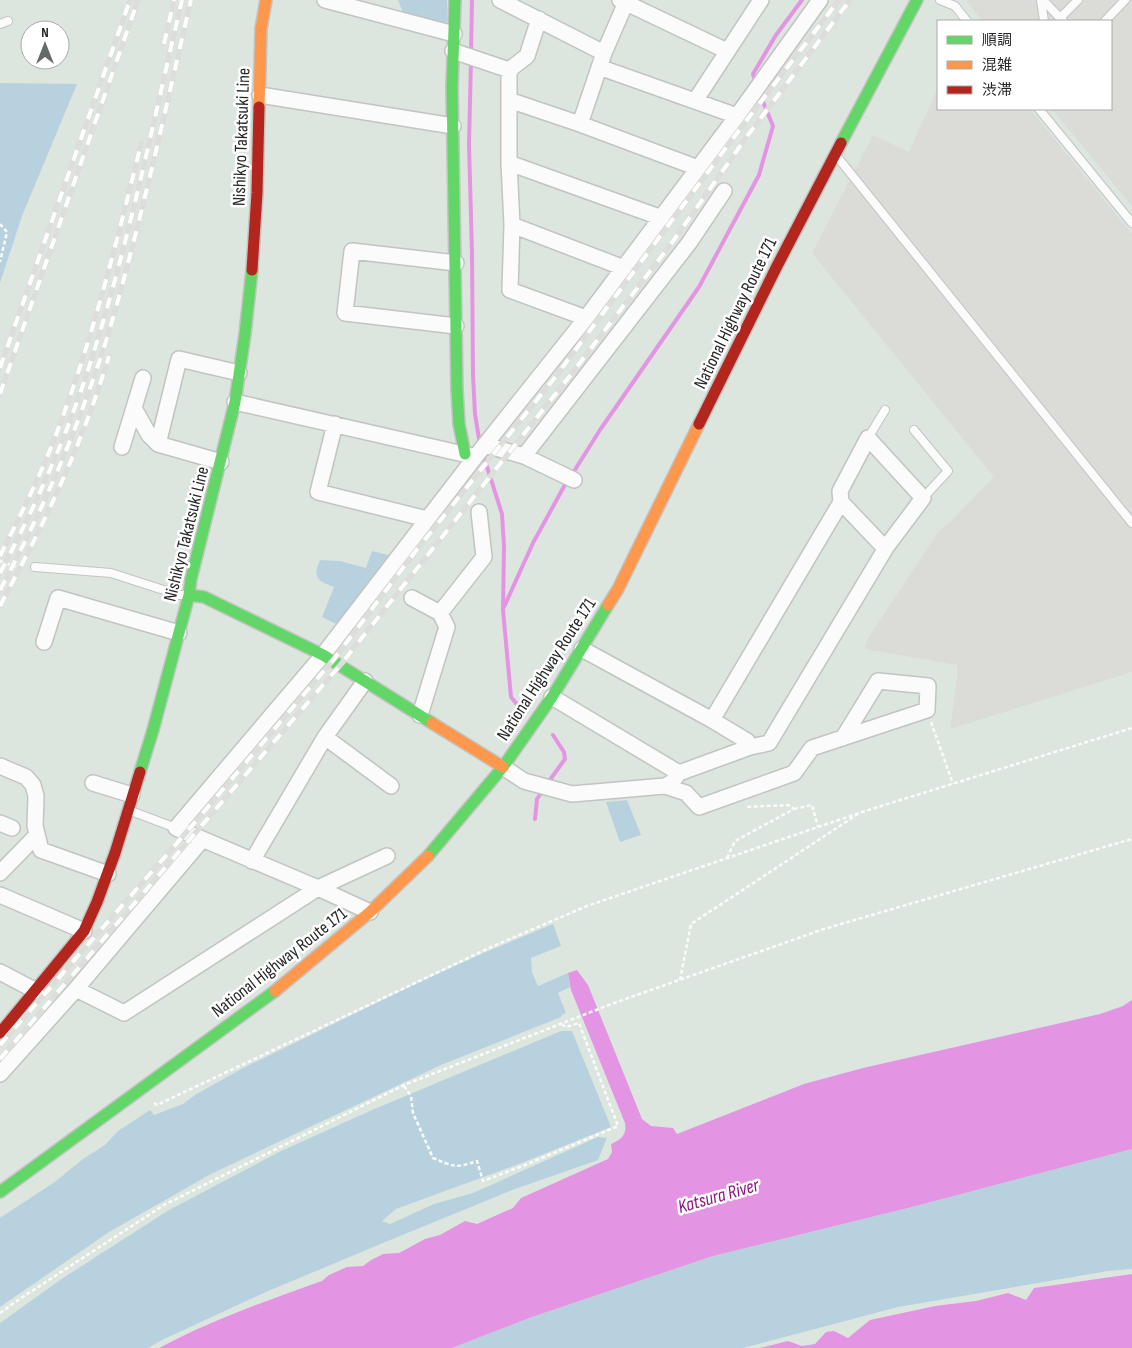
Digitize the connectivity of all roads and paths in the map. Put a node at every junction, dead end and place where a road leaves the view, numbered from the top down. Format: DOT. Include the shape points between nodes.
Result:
graph roads {
  1 [pos="266,0"];
  2 [pos="326,0"];
  3 [pos="455,0"];
  4 [pos="500,0"];
  5 [pos="761,0"];
  6 [pos="820,0"];
  7 [pos="917,0"];
  8 [pos="940,0"];
  9 [pos="1042,0"];
  10 [pos="1078,0"];
  11 [pos="1125,0"];
  12 [pos="624,1"];
  13 [pos="539,19"];
  14 [pos="966,20"];
  15 [pos="1044,20"];
  16 [pos="1062,20"];
  17 [pos="1106,20"];
  18 [pos="8,21"];
  19 [pos="0,24"];
  20 [pos="454,34"];
  21 [pos="727,51"];
  22 [pos="464,55"];
  23 [pos="602,60"];
  24 [pos="509,70"];
  25 [pos="260,95"];
  26 [pos="510,100"];
  27 [pos="695,101"];
  28 [pos="1040,110"];
  29 [pos="737,116"];
  30 [pos="580,124"];
  31 [pos="453,126"];
  32 [pos="835,154"];
  33 [pos="509,163"];
  34 [pos="698,168"];
  35 [pos="724,191"];
  36 [pos="662,218"];
  37 [pos="1132,223"];
  38 [pos="0,224"];
  39 [pos="512,225"];
  40 [pos="0,262"];
  41 [pos="456,263"];
  42 [pos="624,268"];
  43 [pos="586,318"];
  44 [pos="456,326"];
  45 [pos="240,373"];
  46 [pos="142,378"];
  47 [pos="235,402"];
  48 [pos="134,408"];
  49 [pos="885,410"];
  50 [pos="335,424"];
  51 [pos="914,430"];
  52 [pos="868,438"];
  53 [pos="158,444"];
  54 [pos="122,446"];
  55 [pos="476,452"];
  56 [pos="524,456"];
  57 [pos="221,462"];
  58 [pos="574,480"];
  59 [pos="923,498"];
  60 [pos="841,502"];
  61 [pos="479,512"];
  62 [pos="427,519"];
  63 [pos="1132,523"];
  64 [pos="887,546"];
  65 [pos="0,561"];
  66 [pos="35,567"];
  67 [pos="20,568"];
  68 [pos="189,595"];
  69 [pos="412,598"];
  70 [pos="440,613"];
  71 [pos="179,633"];
  72 [pos="44,642"];
  73 [pos="582,649"];
  74 [pos="323,655"];
  75 [pos="365,681"];
  76 [pos="552,697"];
  77 [pos="420,715"];
  78 [pos="712,720"];
  79 [pos="1132,728"];
  80 [pos="326,737"];
  81 [pos="843,738"];
  82 [pos="937,738"];
  83 [pos="750,748"];
  84 [pos="0,766"];
  85 [pos="503,767"];
  86 [pos="679,773"];
  87 [pos="93,783"];
  88 [pos="953,784"];
  89 [pos="391,786"];
  90 [pos="665,786"];
  91 [pos="130,802"];
  92 [pos="743,807"];
  93 [pos="794,809"];
  94 [pos="862,812"];
  95 [pos="818,827"];
  96 [pos="176,828"];
  97 [pos="37,835"];
  98 [pos="1132,839"];
  99 [pos="202,840"];
  100 [pos="387,856"];
  101 [pos="727,858"];
  102 [pos="252,862"];
  103 [pos="0,873"];
  104 [pos="108,874"];
  105 [pos="318,888"];
  106 [pos="0,895"];
  107 [pos="370,912"];
  108 [pos="84,931"];
  109 [pos="0,972"];
  110 [pos="680,980"];
  111 [pos="76,989"];
  112 [pos="36,991"];
  113 [pos="561,1024"];
  114 [pos="0,1033"];
  115 [pos="0,1074"];
  116 [pos="404,1085"];
  117 [pos="140,1090"];
  118 [pos="0,1192"];
  119 [pos="0,1313"];
  1 -- 25 [label="main road, Nishikyo Takatsuki Line" via="261,29"];
  2 -- 20 [label="street"];
  3 -- 20 [label="main road"];
  4 -- 13 [label="street"];
  5 -- 21 [label="street"];
  6 -- 29 [label="street"];
  7 -- 32 [label="main road, National Highway Route 171"];
  8 -- 14 [label="lane" via="955,6"];
  9 -- 15 [label="lane"];
  9 -- 16 [label="lane"];
  10 -- 16 [label="lane"];
  11 -- 17 [label="lane"];
  12 -- 21 [label="street"];
  12 -- 23 [label="street"];
  13 -- 23 [label="street"];
  13 -- 24 [label="street" via="527,56"];
  18 -- 19 [label="lane"];
  20 -- 22 [label="main road"];
  21 -- 27 [label="street"];
  22 -- 24 [label="street"];
  22 -- 31 [label="main road"];
  23 -- 27 [label="street"];
  23 -- 30 [label="street"];
  24 -- 26 [label="street"];
  25 -- 31 [label="street"];
  25 -- 45 [label="main road, Nishikyo Takatsuki Line" via="258,193"];
  26 -- 30 [label="street"];
  26 -- 33 [label="street"];
  27 -- 29 [label="street"];
  28 -- 37 [label="lane"];
  29 -- 34 [label="street"];
  30 -- 34 [label="street"];
  31 -- 41 [label="main road"];
  32 -- 63 [label="lane"];
  32 -- 73 [label="main road, National Highway Route 171" via="618,589"];
  33 -- 36 [label="street"];
  33 -- 39 [label="street"];
  34 -- 36 [label="street"];
  35 -- 56 [label="street" via="689,243"];
  36 -- 42 [label="street"];
  38 -- 40 [label="path" via="7,232"];
  39 -- 42 [label="street"];
  39 -- 43 [label="street" via="510,290"];
  41 -- 44 [label="main road"];
  41 -- 44 [label="street" via="352,251 344,313"];
  42 -- 43 [label="street"];
  43 -- 55 [label="street"];
  44 -- 55 [label="main road" via="459,424"];
  45 -- 47 [label="main road, Nishikyo Takatsuki Line"];
  45 -- 53 [label="street" via="179,359"];
  46 -- 48 [label="street"];
  47 -- 50 [label="street"];
  47 -- 57 [label="main road, Nishikyo Takatsuki Line"];
  48 -- 53 [label="street"];
  48 -- 54 [label="street"];
  49 -- 52 [label="lane"];
  50 -- 55 [label="street"];
  50 -- 62 [label="street" via="318,492"];
  51 -- 59 [label="lane" via="948,471"];
  52 -- 59 [label="street"];
  52 -- 60 [label="street" via="840,491"];
  53 -- 57 [label="street"];
  55 -- 56 [label="street"];
  55 -- 62 [label="street"];
  56 -- 58 [label="street"];
  57 -- 68 [label="main road, Nishikyo Takatsuki Line" via="190,578"];
  59 -- 64 [label="street"];
  60 -- 64 [label="street" via="880,543"];
  60 -- 78 [label="street"];
  61 -- 70 [label="street" via="484,557"];
  62 -- 74 [label="street"];
  64 -- 83 [label="street" via="769,743"];
  65 -- 67 [label="path"];
  66 -- 68 [label="lane" via="111,573"];
  68 -- 71 [label="main road, Nishikyo Takatsuki Line"];
  68 -- 74 [label="main road" via="204,596"];
  69 -- 70 [label="street"];
  70 -- 77 [label="street" via="447,627"];
  71 -- 72 [label="street" via="58,598"];
  71 -- 91 [label="main road, Nishikyo Takatsuki Line"];
  73 -- 76 [label="main road, National Highway Route 171"];
  73 -- 78 [label="street"];
  74 -- 75 [label="main road"];
  74 -- 96 [label="street"];
  75 -- 77 [label="main road"];
  75 -- 80 [label="street"];
  76 -- 85 [label="main road, National Highway Route 171"];
  76 -- 86 [label="street"];
  77 -- 85 [label="main road"];
  78 -- 83 [label="street" via="747,741"];
  79 -- 88 [label="path"];
  80 -- 89 [label="street"];
  80 -- 102 [label="street"];
  81 -- 81 [label="street" via="927,710 928,686 878,681"];
  81 -- 90 [label="street" via="812,748 794,773 699,807 686,793"];
  82 -- 88 [label="path"];
  83 -- 86 [label="street"];
  84 -- 97 [label="street" via="26,777 33,785"];
  85 -- 90 [label="street" via="524,780 572,794"];
  85 -- 107 [label="main road, National Highway Route 171" via="420,865"];
  86 -- 90 [label="street"];
  87 -- 91 [label="street"];
  88 -- 94 [label="path"];
  91 -- 96 [label="lane"];
  91 -- 104 [label="main road, Nishikyo Takatsuki Line"];
  92 -- 93 [label="path" via="788,805"];
  93 -- 95 [label="path" via="812,805"];
  93 -- 101 [label="path" via="735,841"];
  94 -- 95 [label="path"];
  94 -- 110 [label="path" via="692,924"];
  95 -- 101 [label="path"];
  96 -- 99 [label="street"];
  97 -- 103 [label="street"];
  97 -- 104 [label="street" via="41,850"];
  98 -- 110 [label="path" via="824,929"];
  99 -- 102 [label="street"];
  99 -- 111 [label="street"];
  100 -- 105 [label="street"];
  101 -- 117 [label="path" via="588,906 489,948 157,1105"];
  102 -- 105 [label="street"];
  104 -- 108 [label="main road, Nishikyo Takatsuki Line"];
  105 -- 107 [label="street"];
  105 -- 111 [label="street" via="124,1013"];
  106 -- 108 [label="street"];
  107 -- 117 [label="main road, National Highway Route 171" via="274,992"];
  108 -- 112 [label="main road, Nishikyo Takatsuki Line"];
  109 -- 112 [label="street"];
  110 -- 113 [label="path"];
  111 -- 115 [label="street"];
  112 -- 114 [label="main road, Nishikyo Takatsuki Line"];
  113 -- 116 [label="path"];
  113 -- 116 [label="path" via="566,1027 579,1023 618,1126 525,1165 483,1181 477,1161 456,1166 433,1158"];
  116 -- 119 [label="path" via="164,1205"];
  117 -- 118 [label="main road, National Highway Route 171"];
}
